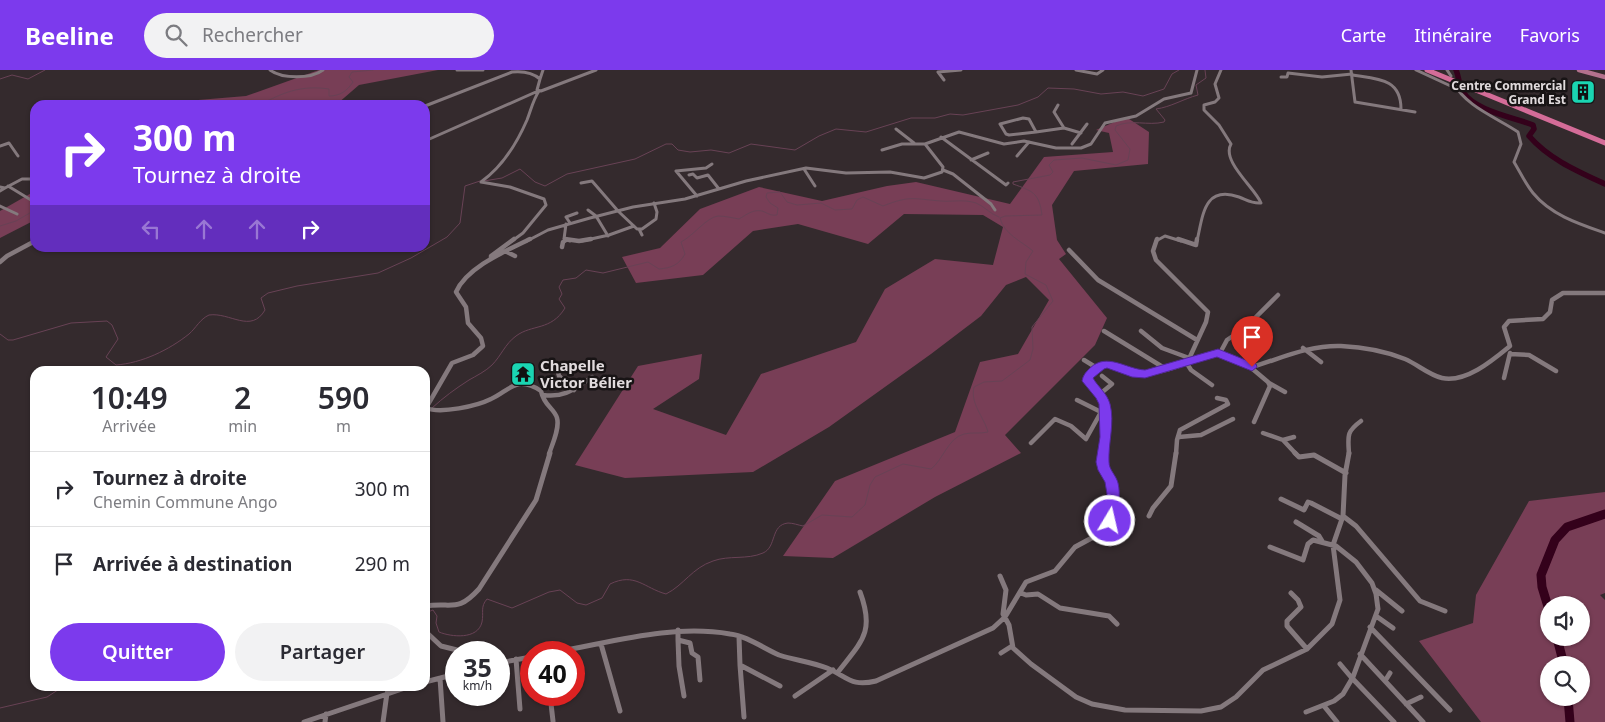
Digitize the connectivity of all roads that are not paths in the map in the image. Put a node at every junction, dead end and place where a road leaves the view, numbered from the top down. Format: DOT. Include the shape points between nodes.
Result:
graph roads {
  1 [pos="270,70"];
  2 [pos="323,70"];
  3 [pos="457,70"];
  4 [pos="483,70"];
  5 [pos="543,70"];
  6 [pos="596,70"];
  7 [pos="961,70"];
  8 [pos="1076,70"];
  9 [pos="1103,70"];
  10 [pos="1197,70"];
  11 [pos="1221,70"];
  12 [pos="1416,70"];
  13 [pos="1426,70"];
  14 [pos="1432,70"];
  15 [pos="1447,70"];
  16 [pos="1579,70"];
  17 [pos="1351,73"];
  18 [pos="1281,77"];
  19 [pos="1448,77"];
  20 [pos="1605,77"];
  21 [pos="540,79"];
  22 [pos="944,80"];
  23 [pos="1453,82"];
  24 [pos="1469,86"];
  25 [pos="1455,88"];
  26 [pos="538,91"];
  27 [pos="430,104"];
  28 [pos="1058,105"];
  29 [pos="1401,109"];
  30 [pos="1415,112"];
  31 [pos="1048,113"];
  32 [pos="1055,113"];
  33 [pos="1554,123"];
  34 [pos="1086,124"];
  35 [pos="1064,128"];
  36 [pos="896,129"];
  37 [pos="978,131"];
  38 [pos="1036,133"];
  39 [pos="1081,133"];
  40 [pos="973,135"];
  41 [pos="1018,135"];
  42 [pos="941,137"];
  43 [pos="430,138"];
  44 [pos="1023,141"];
  45 [pos="1030,142"];
  46 [pos="1605,142"];
  47 [pos="914,143"];
  48 [pos="925,144"];
  49 [pos="1072,144"];
  50 [pos="0,146"];
  51 [pos="1051,147"];
  52 [pos="1605,149"];
  53 [pos="882,150"];
  54 [pos="1045,152"];
  55 [pos="988,153"];
  56 [pos="18,156"];
  57 [pos="1017,156"];
  58 [pos="971,160"];
  59 [pos="712,164"];
  60 [pos="804,169"];
  61 [pos="943,170"];
  62 [pos="689,175"];
  63 [pos="30,179"];
  64 [pos="581,183"];
  65 [pos="1008,183"];
  66 [pos="814,186"];
  67 [pos="2,189"];
  68 [pos="719,189"];
  69 [pos="680,194"];
  70 [pos="697,196"];
  71 [pos="685,199"];
  72 [pos="30,200"];
  73 [pos="654,204"];
  74 [pos="0,206"];
  75 [pos="588,210"];
  76 [pos="995,210"];
  77 [pos="618,211"];
  78 [pos="577,213"];
  79 [pos="17,214"];
  80 [pos="596,216"];
  81 [pos="568,224"];
  82 [pos="634,226"];
  83 [pos="639,229"];
  84 [pos="1605,232"];
  85 [pos="642,235"];
  86 [pos="608,236"];
  87 [pos="534,237"];
  88 [pos="566,240"];
  89 [pos="537,243"];
  90 [pos="30,244"];
  91 [pos="562,247"];
  92 [pos="1069,250"];
  93 [pos="508,252"];
  94 [pos="515,256"];
  95 [pos="491,259"];
  96 [pos="0,262"];
  97 [pos="1605,293"];
  98 [pos="1278,295"];
  99 [pos="1104,331"];
  100 [pos="1141,331"];
  101 [pos="1197,340"];
  102 [pos="1509,347"];
  103 [pos="1303,348"];
  104 [pos="1220,353"];
  105 [pos="1510,354"];
  106 [pos="1084,360"];
  107 [pos="1188,360"];
  108 [pos="1320,362"];
  109 [pos="556,365"];
  110 [pos="1249,366"];
  111 [pos="1097,368"];
  112 [pos="1166,369"];
  113 [pos="1556,371"];
  114 [pos="1102,376"];
  115 [pos="592,377"];
  116 [pos="1504,378"];
  117 [pos="1268,382"];
  118 [pos="1212,385"];
  119 [pos="574,390"];
  120 [pos="1285,392"];
  121 [pos="1100,394"];
  122 [pos="542,395"];
  123 [pos="1217,398"];
  124 [pos="430,400"];
  125 [pos="1077,400"];
  126 [pos="430,410"];
  127 [pos="1103,413"];
  128 [pos="1058,414"];
  129 [pos="1233,418"];
  130 [pos="1055,419"];
  131 [pos="1254,422"];
  132 [pos="1361,422"];
  133 [pos="1263,433"];
  134 [pos="1180,437"];
  135 [pos="1294,437"];
  136 [pos="1283,440"];
  137 [pos="1031,443"];
  138 [pos="1346,473"];
  139 [pos="1281,499"];
  140 [pos="1149,516"];
  141 [pos="1342,517"];
  142 [pos="1296,522"];
  143 [pos="1322,540"];
  144 [pos="1333,545"];
  145 [pos="1270,547"];
  146 [pos="1000,576"];
  147 [pos="1375,590"];
  148 [pos="860,592"];
  149 [pos="1021,593"];
  150 [pos="1291,593"];
  151 [pos="430,605"];
  152 [pos="1402,611"];
  153 [pos="1445,612"];
  154 [pos="1376,616"];
  155 [pos="1005,617"];
  156 [pos="1117,624"];
  157 [pos="1370,627"];
  158 [pos="1393,628"];
  159 [pos="678,630"];
  160 [pos="430,636"];
  161 [pos="739,637"];
  162 [pos="678,640"];
  163 [pos="601,644"];
  164 [pos="1012,646"];
  165 [pos="445,647"];
  166 [pos="585,647"];
  167 [pos="1307,649"];
  168 [pos="1000,653"];
  169 [pos="1360,654"];
  170 [pos="520,658"];
  171 [pos="516,659"];
  172 [pos="510,660"];
  173 [pos="1340,664"];
  174 [pos="740,665"];
  175 [pos="835,671"];
  176 [pos="1390,673"];
  177 [pos="445,677"];
  178 [pos="1351,677"];
  179 [pos="440,678"];
  180 [pos="700,680"];
  181 [pos="430,681"];
  182 [pos="1385,681"];
  183 [pos="780,686"];
  184 [pos="394,691"];
  185 [pos="387,693"];
  186 [pos="684,696"];
  187 [pos="795,696"];
  188 [pos="1421,697"];
  189 [pos="1406,704"];
  190 [pos="551,706"];
  191 [pos="1324,706"];
  192 [pos="520,709"];
  193 [pos="1450,710"];
  194 [pos="620,711"];
  195 [pos="1306,712"];
  196 [pos="326,714"];
  197 [pos="744,717"];
  198 [pos="553,721"];
  199 [pos="304,722"];
  200 [pos="325,722"];
  201 [pos="383,722"];
  202 [pos="443,722"];
  203 [pos="1337,722"];
  204 [pos="1394,722"];
  205 [pos="1423,722"];
  1 -- 2 [label="street" via="278,76 316,75"];
  3 -- 4 [label="street"];
  5 -- 21 [label="street"];
  6 -- 26 [label="street"];
  7 -- 22 [label="street" via="938,72"];
  8 -- 9 [label="street" via="1097,74"];
  10 -- 51 [label="street" via="1196,83 1189,95 1171,97 1136,116 1105,123 1086,147"];
  11 -- 101 [label="street" via="1214,84 1219,98 1204,105 1204,110 1230,140 1229,153 1238,173 1260,203 1253,204 1230,194 1216,194 1210,198 1200,222 1196,245 1166,236 1157,238 1152,246 1153,255 1161,266 1208,312"];
  12 -- 25 [label="street"];
  13 -- 19 [label="highway"];
  14 -- 19 [label="highway"];
  15 -- 19 [label="street"];
  16 -- 20 [label="main road"];
  17 -- 18 [label="street" via="1322,77 1288,73 1287,77"];
  17 -- 29 [label="street" via="1394,85 1400,92"];
  17 -- 29 [label="street" via="1355,102"];
  19 -- 24 [label="highway"];
  21 -- 26 [label="street"];
  21 -- 27 [label="street" via="527,72 512,72"];
  23 -- 25 [label="street"];
  24 -- 33 [label="highway"];
  24 -- 46 [label="highway"];
  25 -- 84 [label="street" via="1465,99 1518,132 1522,140 1521,150 1514,162 1540,200 1570,220"];
  26 -- 43 [label="street"];
  26 -- 95 [label="street" via="518,137 496,171 482,181 510,186 547,203 523,232"];
  28 -- 32 [label="street"];
  29 -- 30 [label="street"];
  31 -- 32 [label="street"];
  32 -- 35 [label="street"];
  33 -- 46 [label="highway"];
  33 -- 52 [label="highway"];
  34 -- 39 [label="street"];
  35 -- 38 [label="street"];
  35 -- 39 [label="street"];
  36 -- 47 [label="street"];
  37 -- 40 [label="street"];
  38 -- 41 [label="street"];
  38 -- 41 [label="street" via="1029,120 1023,118 1000,123 1007,136"];
  39 -- 49 [label="street"];
  40 -- 42 [label="street" via="960,132"];
  40 -- 44 [label="street" via="1004,144"];
  41 -- 44 [label="street"];
  42 -- 48 [label="street"];
  42 -- 58 [label="street"];
  44 -- 45 [label="street"];
  45 -- 51 [label="street"];
  45 -- 57 [label="street"];
  47 -- 48 [label="street"];
  47 -- 53 [label="street"];
  48 -- 61 [label="street" via="940,161"];
  50 -- 56 [label="street" via="9,142"];
  51 -- 54 [label="street"];
  55 -- 58 [label="street"];
  58 -- 65 [label="street" via="1006,186"];
  59 -- 70 [label="street" via="706,168 676,171"];
  60 -- 61 [label="street" via="846,173 890,172 924,178 940,174"];
  60 -- 66 [label="street"];
  60 -- 68 [label="street"];
  61 -- 76 [label="street" via="953,174 992,204"];
  62 -- 68 [label="street" via="697,178 708,175"];
  63 -- 67 [label="street"];
  64 -- 77 [label="street" via="592,181"];
  67 -- 72 [label="street"];
  68 -- 70 [label="street"];
  69 -- 71 [label="street"];
  70 -- 71 [label="street"];
  71 -- 73 [label="street"];
  73 -- 77 [label="street"];
  73 -- 83 [label="street" via="656,219"];
  74 -- 79 [label="street"];
  75 -- 80 [label="street"];
  77 -- 80 [label="street"];
  77 -- 82 [label="street"];
  78 -- 81 [label="street" via="566,217"];
  80 -- 81 [label="street"];
  80 -- 86 [label="street"];
  81 -- 87 [label="street"];
  81 -- 88 [label="street"];
  82 -- 83 [label="street"];
  82 -- 86 [label="street"];
  83 -- 85 [label="street"];
  86 -- 88 [label="street"];
  87 -- 89 [label="street"];
  87 -- 93 [label="street"];
  88 -- 91 [label="street"];
  90 -- 96 [label="street"];
  92 -- 101 [label="street" via="1098,280"];
  93 -- 94 [label="street"];
  93 -- 95 [label="street"];
  95 -- 124 [label="street" via="465,278 456,292 466,307 468,323 481,338 483,346 473,355 447,367"];
  97 -- 102 [label="street" via="1557,295 1543,320 1509,321 1504,325"];
  98 -- 104 [label="street" via="1246,327 1227,340"];
  99 -- 112 [label="street"];
  100 -- 107 [label="street" via="1162,348"];
  101 -- 107 [label="street"];
  102 -- 103 [label="street" via="1487,364 1448,378 1387,353 1343,346"];
  102 -- 105 [label="street"];
  103 -- 108 [label="street"];
  103 -- 110 [label="street"];
  104 -- 107 [label="street"];
  104 -- 110 [label="street"];
  105 -- 113 [label="street" via="1529,355"];
  105 -- 116 [label="street"];
  106 -- 111 [label="street"];
  107 -- 112 [label="street"];
  107 -- 118 [label="street" via="1191,370"];
  109 -- 119 [label="street" via="559,376"];
  110 -- 117 [label="street"];
  111 -- 112 [label="street" via="1108,364 1141,374"];
  111 -- 121 [label="street" via="1088,381"];
  114 -- 121 [label="street" via="1112,384"];
  115 -- 119 [label="street"];
  117 -- 120 [label="street"];
  117 -- 131 [label="street" via="1270,389"];
  119 -- 122 [label="street" via="556,397"];
  121 -- 127 [label="street"];
  122 -- 126 [label="street" via="530,384 519,384 476,405"];
  122 -- 151 [label="street" via="558,422 536,500 470,598 455,607"];
  123 -- 134 [label="street" via="1226,400 1228,404 1182,428"];
  125 -- 127 [label="street"];
  127 -- 130 [label="street" via="1086,439 1071,426"];
  127 -- 149 [label="street" via="1106,437 1102,462 1114,494 1108,525 1101,533 1075,547 1055,571 1028,580"];
  128 -- 130 [label="street"];
  129 -- 134 [label="street" via="1201,435"];
  130 -- 137 [label="street"];
  132 -- 138 [label="street" via="1349,432"];
  133 -- 136 [label="street"];
  134 -- 140 [label="street" via="1171,486"];
  135 -- 136 [label="street"];
  136 -- 138 [label="street" via="1299,456 1314,455"];
  138 -- 141 [label="street"];
  139 -- 141 [label="street" via="1302,510 1312,502 1326,512"];
  141 -- 144 [label="street"];
  141 -- 153 [label="street" via="1356,526 1420,601"];
  142 -- 143 [label="street"];
  143 -- 144 [label="street"];
  143 -- 145 [label="street" via="1310,542 1303,560"];
  144 -- 147 [label="street" via="1352,558"];
  144 -- 167 [label="street" via="1340,600 1332,624"];
  146 -- 155 [label="street" via="1006,590"];
  147 -- 152 [label="street"];
  147 -- 154 [label="street" via="1379,607"];
  148 -- 175 [label="street" via="868,611 868,629"];
  149 -- 155 [label="street"];
  149 -- 156 [label="street" via="1038,594 1063,609 1110,614"];
  150 -- 167 [label="street" via="1301,607 1287,623"];
  154 -- 157 [label="street"];
  154 -- 158 [label="street"];
  155 -- 164 [label="street" via="1010,625"];
  155 -- 175 [label="street" via="985,633 876,681 858,684"];
  157 -- 169 [label="street"];
  157 -- 193 [label="street"];
  159 -- 161 [label="street" via="706,630"];
  159 -- 162 [label="street"];
  159 -- 163 [label="street"];
  160 -- 165 [label="street"];
  161 -- 174 [label="street"];
  161 -- 175 [label="street" via="780,655"];
  162 -- 180 [label="street" via="690,643 698,657"];
  162 -- 186 [label="street"];
  163 -- 166 [label="street"];
  163 -- 194 [label="street"];
  164 -- 167 [label="street" via="1076,697 1100,706 1149,711 1201,711 1221,707 1263,670"];
  164 -- 168 [label="street"];
  169 -- 178 [label="street"];
  169 -- 182 [label="street"];
  170 -- 171 [label="street"];
  171 -- 172 [label="street"];
  171 -- 192 [label="street"];
  173 -- 178 [label="street"];
  174 -- 183 [label="street"];
  174 -- 197 [label="street"];
  175 -- 187 [label="street"];
  176 -- 182 [label="street"];
  177 -- 179 [label="street"];
  178 -- 191 [label="street" via="1338,699"];
  178 -- 204 [label="street"];
  179 -- 181 [label="street"];
  179 -- 202 [label="street"];
  182 -- 189 [label="street"];
  184 -- 185 [label="street"];
  185 -- 196 [label="street"];
  185 -- 201 [label="street"];
  188 -- 189 [label="street"];
  189 -- 205 [label="street"];
  190 -- 198 [label="street"];
  191 -- 195 [label="street"];
  191 -- 203 [label="street"];
  196 -- 199 [label="street"];
  196 -- 200 [label="street"];
}
